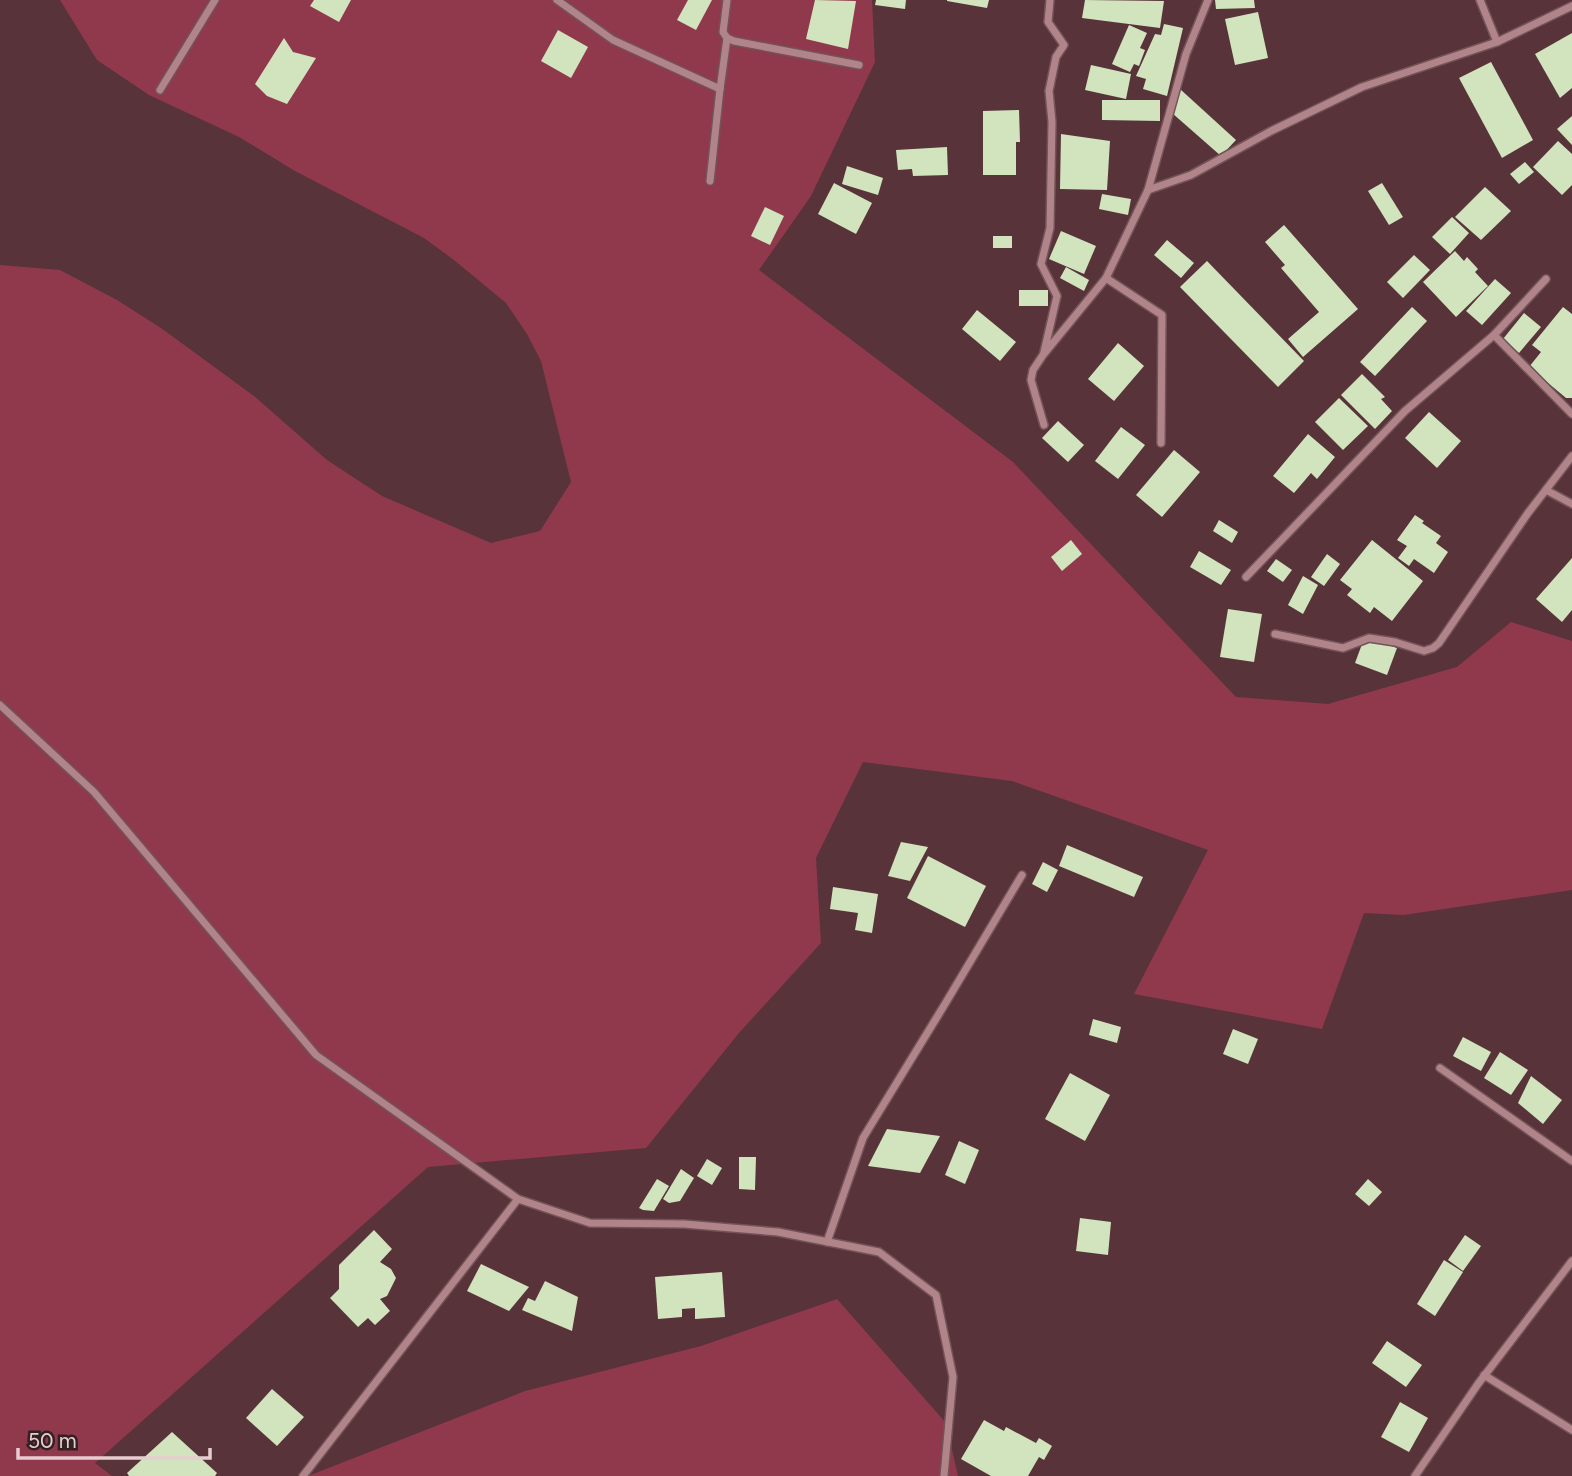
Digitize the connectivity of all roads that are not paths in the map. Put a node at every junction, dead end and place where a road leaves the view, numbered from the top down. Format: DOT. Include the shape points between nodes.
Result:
graph roads {
  1 [pos="215,0"];
  2 [pos="557,0"];
  3 [pos="727,0"];
  4 [pos="1050,0"];
  5 [pos="1208,0"];
  6 [pos="1480,0"];
  7 [pos="1572,5"];
  8 [pos="727,38"];
  9 [pos="1497,42"];
  10 [pos="859,65"];
  11 [pos="720,89"];
  12 [pos="160,90"];
  13 [pos="710,181"];
  14 [pos="1148,190"];
  15 [pos="1106,278"];
  16 [pos="1546,279"];
  17 [pos="1494,335"];
  18 [pos="1043,355"];
  19 [pos="1572,414"];
  20 [pos="1044,425"];
  21 [pos="1161,443"];
  22 [pos="1572,456"];
  23 [pos="1546,490"];
  24 [pos="1572,504"];
  25 [pos="1246,577"];
  26 [pos="1275,634"];
  27 [pos="0,705"];
  28 [pos="1022,875"];
  29 [pos="1440,1068"];
  30 [pos="1572,1161"];
  31 [pos="518,1199"];
  32 [pos="827,1242"];
  33 [pos="1572,1261"];
  34 [pos="1484,1375"];
  35 [pos="1572,1430"];
  36 [pos="303,1476"];
  37 [pos="944,1476"];
  38 [pos="1415,1476"];
  1 -- 12 [label="street"];
  2 -- 11 [label="street" via="613,40"];
  3 -- 8 [label="street" via="723,32"];
  4 -- 18 [label="street" via="1048,22 1064,45 1056,57 1049,91 1050,228 1041,264 1056,296"];
  5 -- 14 [label="street" via="1186,54"];
  6 -- 9 [label="street"];
  7 -- 9 [label="street"];
  8 -- 10 [label="street"];
  8 -- 11 [label="street"];
  9 -- 14 [label="street" via="1362,87 1191,175"];
  11 -- 13 [label="street"];
  14 -- 15 [label="street"];
  15 -- 18 [label="street"];
  15 -- 21 [label="street" via="1161,315"];
  16 -- 17 [label="street"];
  17 -- 19 [label="street"];
  17 -- 25 [label="street" via="1405,411"];
  18 -- 20 [label="street" via="1031,380"];
  22 -- 23 [label="street"];
  23 -- 24 [label="street"];
  23 -- 26 [label="street" via="1433,648 1424,651 1369,638 1343,648"];
  27 -- 31 [label="street" via="94,792 316,1055"];
  28 -- 32 [label="street" via="863,1138"];
  29 -- 30 [label="street"];
  31 -- 32 [label="street" via="590,1223 684,1224 778,1232"];
  31 -- 36 [label="street"];
  32 -- 37 [label="street" via="879,1252 936,1295 953,1377"];
  33 -- 34 [label="street"];
  34 -- 35 [label="street"];
  34 -- 38 [label="street"];
}
